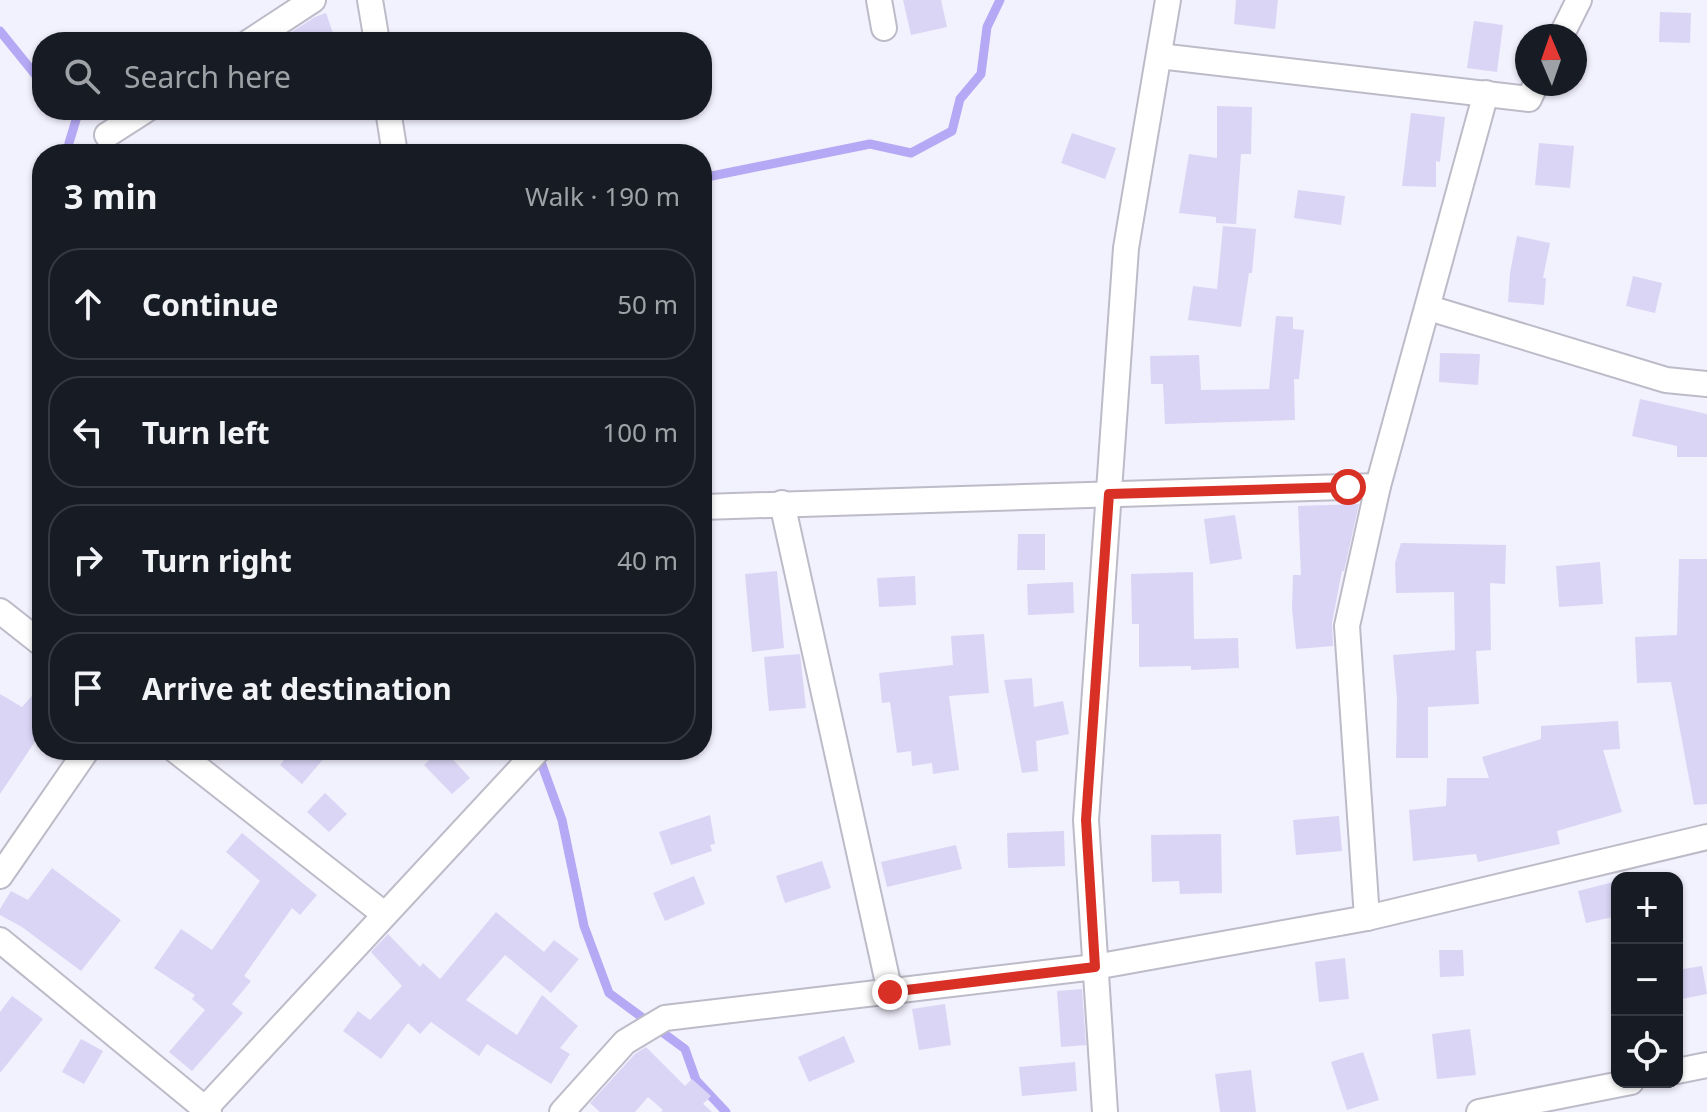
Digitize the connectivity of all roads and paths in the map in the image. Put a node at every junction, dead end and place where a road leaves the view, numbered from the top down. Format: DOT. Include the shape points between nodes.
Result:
graph roads {
  1 [pos="313,0"];
  2 [pos="370,0"];
  3 [pos="879,0"];
  4 [pos="1168,0"];
  5 [pos="1579,0"];
  6 [pos="1567,24"];
  7 [pos="884,28"];
  8 [pos="264,32"];
  9 [pos="375,32"];
  10 [pos="1159,56"];
  11 [pos="1486,93"];
  12 [pos="1530,96"];
  13 [pos="130,120"];
  14 [pos="390,120"];
  15 [pos="107,135"];
  16 [pos="393,144"];
  17 [pos="1429,308"];
  18 [pos="1707,384"];
  19 [pos="1378,486"];
  20 [pos="1109,494"];
  21 [pos="782,503"];
  22 [pos="712,506"];
  23 [pos="0,611"];
  24 [pos="32,636"];
  25 [pos="80,760"];
  26 [pos="188,760"];
  27 [pos="529,760"];
  28 [pos="1707,837"];
  29 [pos="0,876"];
  30 [pos="384,914"];
  31 [pos="1367,918"];
  32 [pos="0,940"];
  33 [pos="1095,967"];
  34 [pos="890,992"];
  35 [pos="1707,1065"];
  36 [pos="1683,1070"];
  37 [pos="1622,1088"];
  38 [pos="1602,1101"];
  39 [pos="206,1111"];
  40 [pos="562,1112"];
  41 [pos="1105,1112"];
  42 [pos="1479,1112"];
  1 -- 8 [label="street"];
  2 -- 9 [label="street"];
  3 -- 7 [label="street"];
  4 -- 10 [label="street"];
  5 -- 6 [label="street"];
  10 -- 11 [label="street"];
  10 -- 20 [label="street" via="1126,248"];
  11 -- 12 [label="street"];
  11 -- 17 [label="street"];
  13 -- 15 [label="street"];
  14 -- 16 [label="street"];
  17 -- 18 [label="street" via="1666,380"];
  17 -- 19 [label="street"];
  19 -- 20 [label="street"];
  19 -- 31 [label="street" via="1347,626"];
  20 -- 21 [label="street"];
  20 -- 33 [label="street" via="1086,820"];
  21 -- 22 [label="street"];
  21 -- 34 [label="street"];
  23 -- 24 [label="street"];
  25 -- 29 [label="street"];
  26 -- 30 [label="street"];
  27 -- 30 [label="street"];
  28 -- 31 [label="street"];
  30 -- 39 [label="street"];
  31 -- 33 [label="street"];
  32 -- 39 [label="street"];
  33 -- 34 [label="street"];
  33 -- 41 [label="street"];
  34 -- 40 [label="street" via="665,1018 625,1042"];
  35 -- 36 [label="street"];
  37 -- 38 [label="street"];
  38 -- 42 [label="street"];
}
